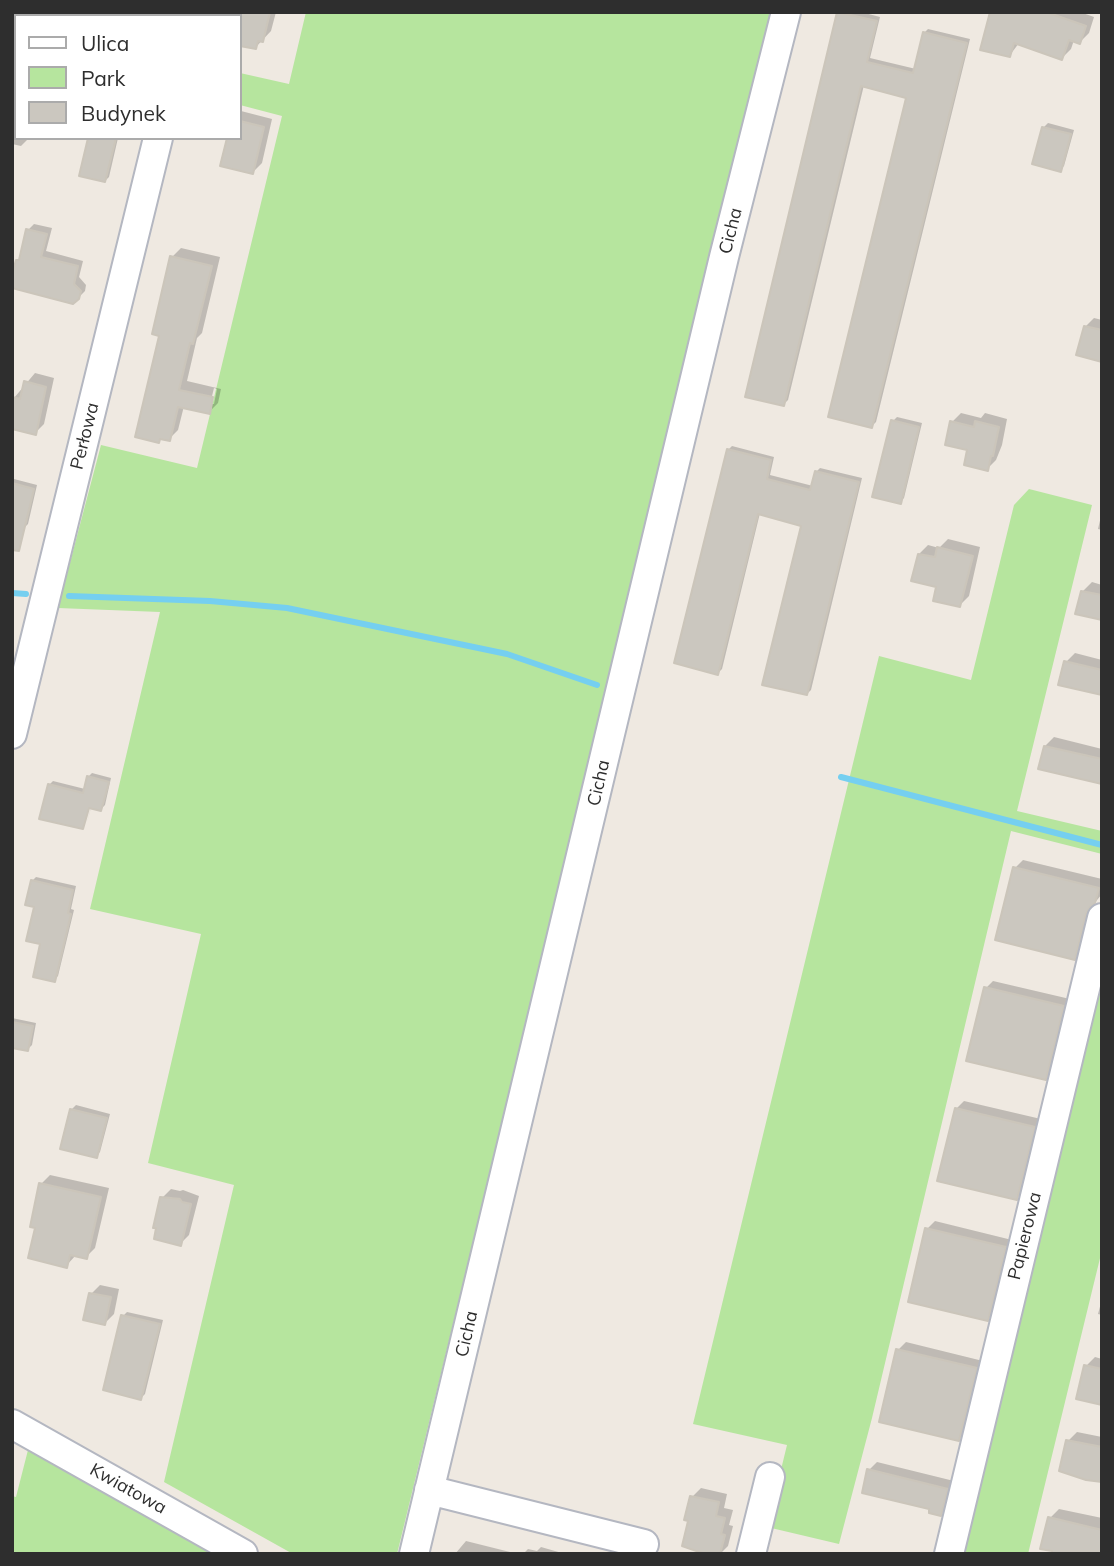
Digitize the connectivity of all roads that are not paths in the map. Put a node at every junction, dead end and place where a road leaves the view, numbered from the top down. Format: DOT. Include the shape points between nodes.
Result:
graph roads {
  1 [pos="786,12"];
  2 [pos="158,140"];
  3 [pos="12,734"];
  4 [pos="1102,918"];
  5 [pos="12,1424"];
  6 [pos="770,1477"];
  7 [pos="429,1490"];
  8 [pos="644,1544"];
  9 [pos="243,1554"];
  10 [pos="414,1554"];
  11 [pos="751,1554"];
  12 [pos="949,1554"];
  1 -- 7 [label="street, Cicha"];
  2 -- 3 [label="street, Perłowa"];
  4 -- 12 [label="street, Papierowa"];
  5 -- 9 [label="street, Kwiatowa"];
  6 -- 11 [label="street"];
  7 -- 8 [label="street"];
  7 -- 10 [label="street, Cicha"];
}
